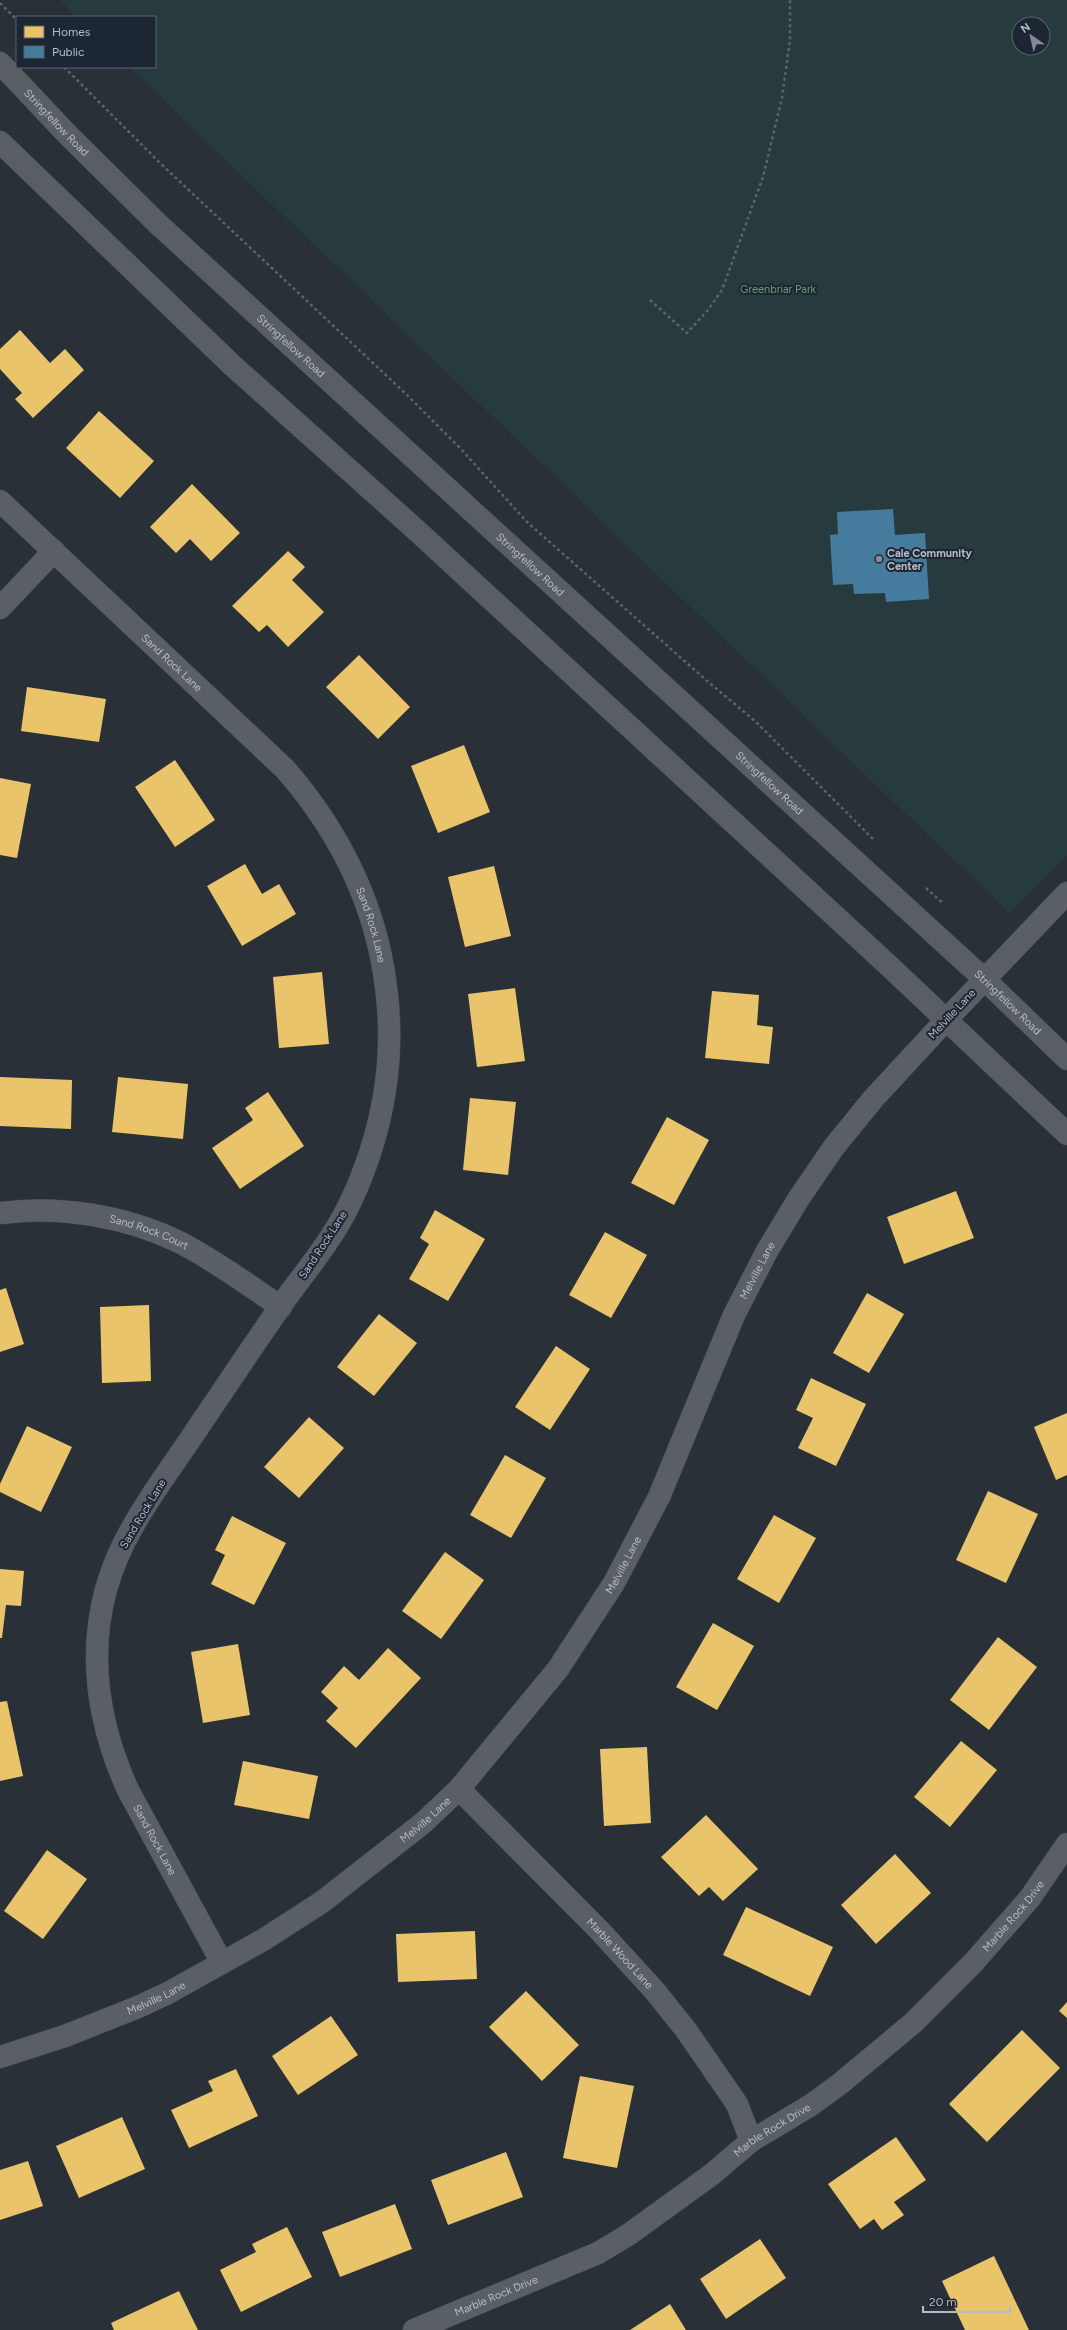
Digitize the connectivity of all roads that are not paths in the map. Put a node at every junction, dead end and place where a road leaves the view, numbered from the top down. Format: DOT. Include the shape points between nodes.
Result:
graph roads {
  1 [pos="0,63"];
  2 [pos="0,142"];
  3 [pos="0,501"];
  4 [pos="54,551"];
  5 [pos="0,608"];
  6 [pos="1067,893"];
  7 [pos="984,979"];
  8 [pos="946,1020"];
  9 [pos="1067,1059"];
  10 [pos="1067,1134"];
  11 [pos="0,1213"];
  12 [pos="281,1306"];
  13 [pos="459,1789"];
  14 [pos="1067,1844"];
  15 [pos="222,1963"];
  16 [pos="0,2057"];
  17 [pos="751,2141"];
  18 [pos="414,2330"];
  1 -- 7 [label="main road, Stringfellow Road" via="158,224"];
  2 -- 8 [label="main road" via="232,366 421,534"];
  3 -- 4 [label="street, Sand Rock Lane"];
  4 -- 5 [label="street"];
  4 -- 12 [label="street, Sand Rock Lane" via="299,785 330,828 348,859 375,932 384,967 390,1039 388,1076 374,1142 352,1197 334,1231"];
  6 -- 7 [label="street, Melville Lane"];
  7 -- 8 [label="street, Melville Lane"];
  7 -- 9 [label="main road, Stringfellow Road"];
  8 -- 10 [label="main road"];
  8 -- 13 [label="street, Melville Lane" via="873,1099 834,1147 799,1198 767,1251 734,1315 659,1498 614,1583 558,1668"];
  11 -- 12 [label="street, Sand Rock Court" via="18,1210 75,1212 126,1222 151,1230 207,1257"];
  12 -- 15 [label="street, Sand Rock Lane" via="131,1530 108,1582 98,1638 99,1701 115,1762"];
  13 -- 15 [label="street, Melville Lane" via="423,1823 322,1902"];
  13 -- 17 [label="street, Marble Wood Lane" via="599,1930 654,1990 686,2030 738,2104"];
  14 -- 17 [label="street, Marble Rock Drive" via="1030,1898 973,1962 913,2023 823,2096"];
  15 -- 16 [label="street, Melville Lane" via="138,2007 65,2036"];
  17 -- 18 [label="street, Marble Rock Drive" via="711,2175 628,2235 598,2253"];
}
